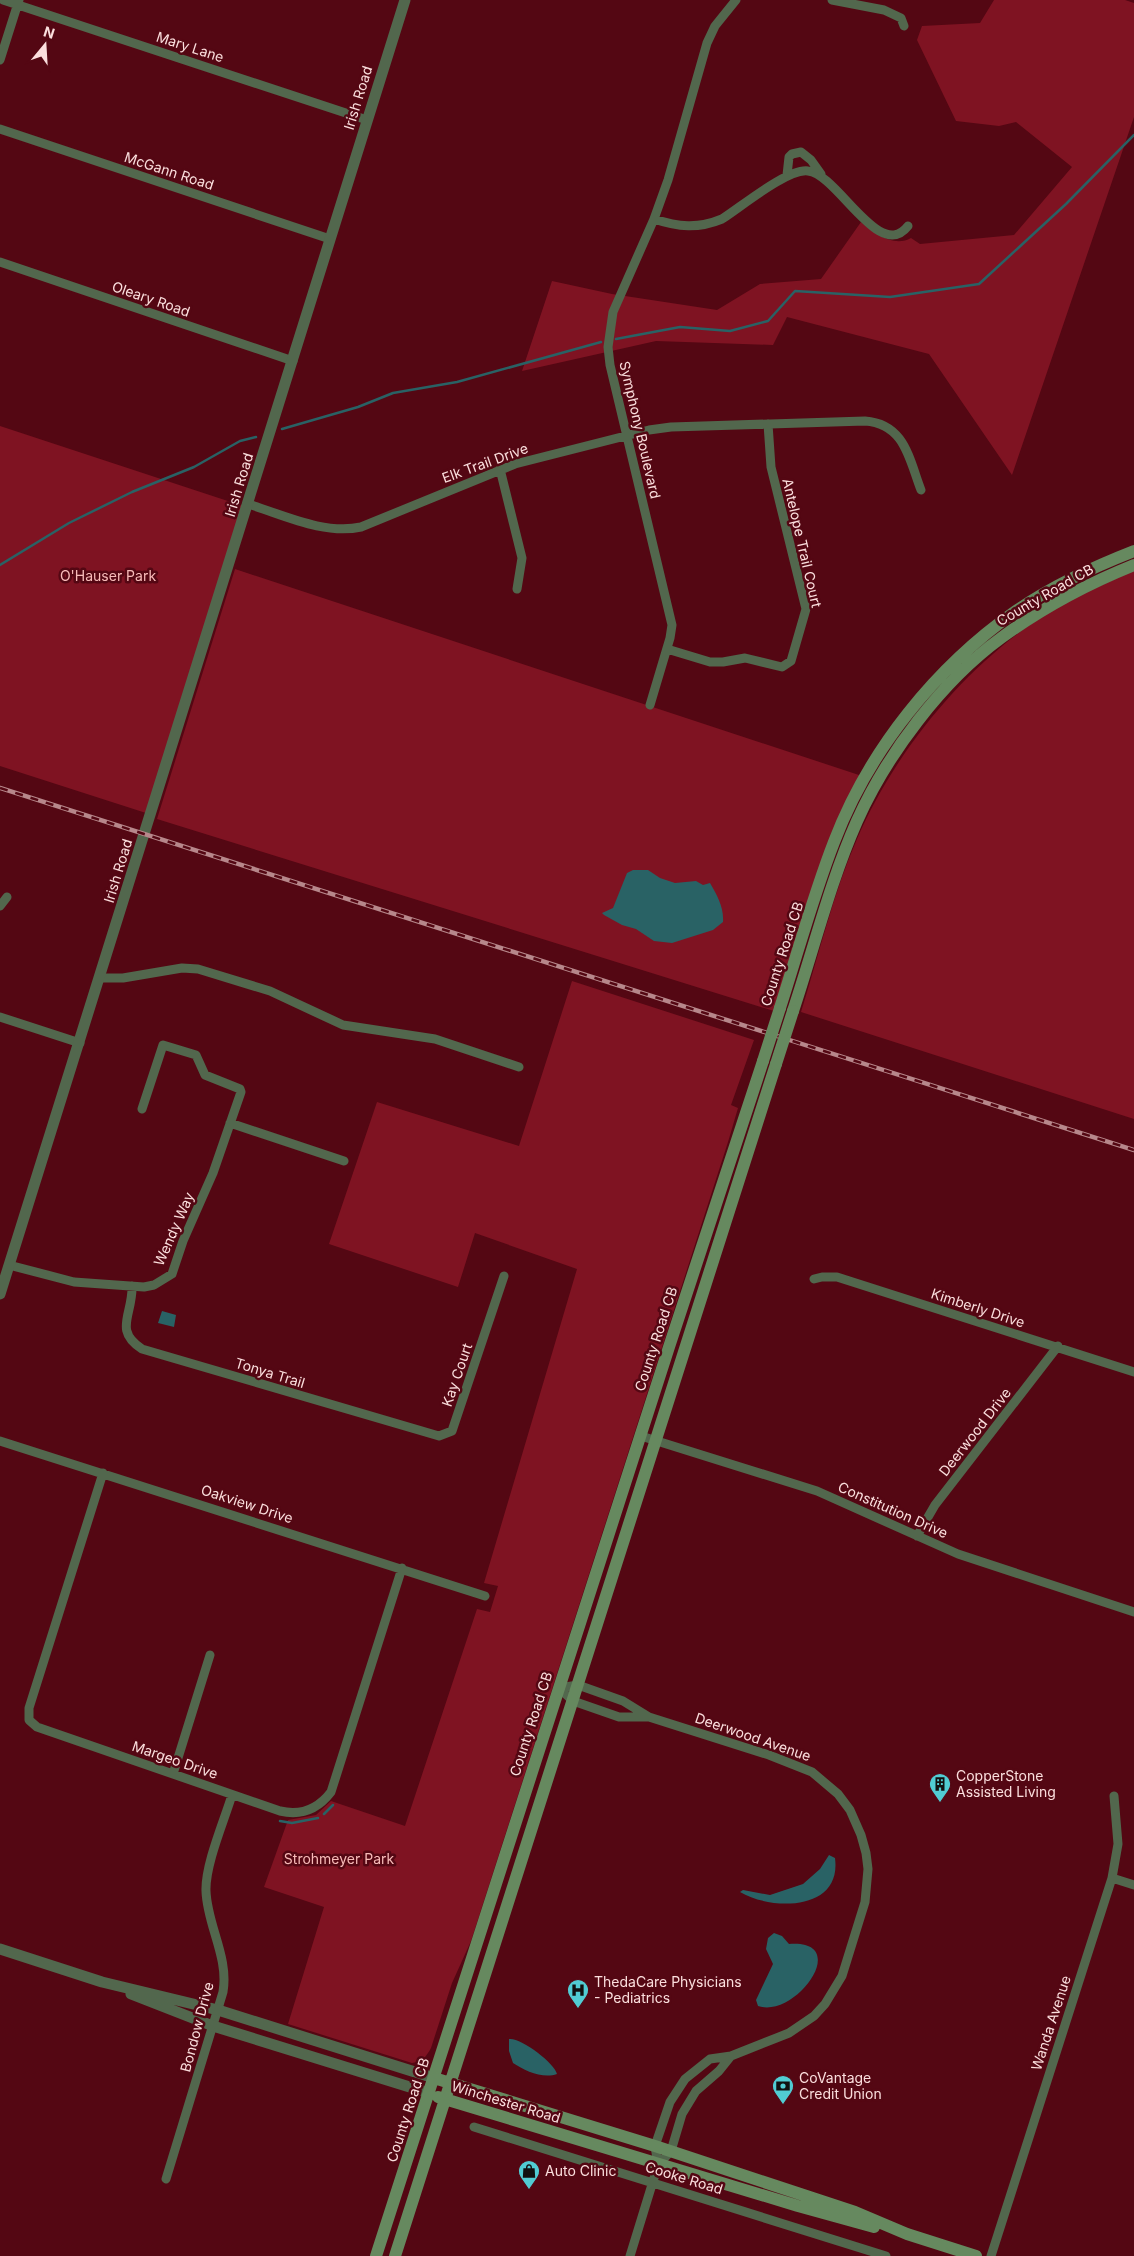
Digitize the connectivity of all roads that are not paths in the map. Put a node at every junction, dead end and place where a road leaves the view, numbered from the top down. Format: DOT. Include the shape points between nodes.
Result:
graph roads {
  1 [pos="3,0"];
  2 [pos="405,0"];
  3 [pos="736,0"];
  4 [pos="832,0"];
  5 [pos="18,2"];
  6 [pos="904,26"];
  7 [pos="0,60"];
  8 [pos="367,120"];
  9 [pos="0,129"];
  10 [pos="821,174"];
  11 [pos="787,175"];
  12 [pos="654,219"];
  13 [pos="908,226"];
  14 [pos="330,239"];
  15 [pos="0,262"];
  16 [pos="293,361"];
  17 [pos="768,424"];
  18 [pos="627,436"];
  19 [pos="500,470"];
  20 [pos="921,490"];
  21 [pos="248,504"];
  22 [pos="1134,551"];
  23 [pos="1134,565"];
  24 [pos="517,589"];
  25 [pos="667,649"];
  26 [pos="650,706"];
  27 [pos="7,897"];
  28 [pos="0,906"];
  29 [pos="100,978"];
  30 [pos="786,1009"];
  31 [pos="0,1017"];
  32 [pos="80,1042"];
  33 [pos="769,1062"];
  34 [pos="519,1067"];
  35 [pos="142,1109"];
  36 [pos="230,1123"];
  37 [pos="344,1162"];
  38 [pos="9,1265"];
  39 [pos="504,1276"];
  40 [pos="814,1280"];
  41 [pos="132,1286"];
  42 [pos="0,1294"];
  43 [pos="1058,1346"];
  44 [pos="1134,1372"];
  45 [pos="454,1425"];
  46 [pos="641,1436"];
  47 [pos="657,1440"];
  48 [pos="0,1441"];
  49 [pos="103,1473"];
  50 [pos="917,1536"];
  51 [pos="402,1568"];
  52 [pos="486,1596"];
  53 [pos="1134,1612"];
  54 [pos="210,1655"];
  55 [pos="578,1685"];
  56 [pos="559,1688"];
  57 [pos="573,1702"];
  58 [pos="649,1717"];
  59 [pos="173,1774"];
  60 [pos="232,1795"];
  61 [pos="1114,1796"];
  62 [pos="1112,1878"];
  63 [pos="1134,1885"];
  64 [pos="0,1949"];
  65 [pos="102,1982"];
  66 [pos="218,2010"];
  67 [pos="214,2026"];
  68 [pos="731,2056"];
  69 [pos="434,2078"];
  70 [pos="451,2083"];
  71 [pos="429,2094"];
  72 [pos="446,2099"];
  73 [pos="474,2127"];
  74 [pos="655,2146"];
  75 [pos="671,2151"];
  76 [pos="658,2165"];
  77 [pos="166,2179"];
  78 [pos="653,2183"];
  79 [pos="907,2234"];
  80 [pos="376,2256"];
  81 [pos="395,2256"];
  82 [pos="630,2256"];
  83 [pos="886,2256"];
  84 [pos="976,2256"];
  85 [pos="991,2256"];
  1 -- 5 [label="street, Mary Lane"];
  2 -- 8 [label="street, Irish Road"];
  3 -- 12 [label="street, Symphony Boulevard" via="716,26 704,51 682,138"];
  4 -- 6 [label="street" via="884,10 901,18"];
  5 -- 7 [label="street"];
  5 -- 8 [label="street, Mary Lane"];
  8 -- 14 [label="street, Irish Road"];
  9 -- 14 [label="street, McGann Road"];
  10 -- 11 [label="street" via="809,171"];
  10 -- 11 [label="street" via="801,152 789,157"];
  10 -- 13 [label="street" via="869,224 882,233 896,235"];
  11 -- 12 [label="street" via="710,224 684,227"];
  12 -- 18 [label="street, Symphony Boulevard" via="618,296 609,330 610,364"];
  14 -- 16 [label="street, Irish Road"];
  15 -- 16 [label="street, Oleary Road"];
  16 -- 21 [label="street, Irish Road"];
  17 -- 18 [label="street, Elk Trail Drive" via="660,428"];
  17 -- 20 [label="street, Elk Trail Drive" via="865,421 881,424 894,432 905,446"];
  17 -- 25 [label="street, Antelope Trail Court" via="770,466 806,609 793,656 788,664 777,666 745,658 716,663"];
  18 -- 19 [label="street, Elk Trail Drive"];
  18 -- 25 [label="street, Symphony Boulevard" via="671,619 672,632"];
  19 -- 21 [label="street, Elk Trail Drive" via="354,529 326,528"];
  19 -- 24 [label="street" via="522,558"];
  21 -- 29 [label="street, Irish Road"];
  22 -- 30 [label="main road, County Road CB" via="1078,575 1017,610 961,655 917,702 875,761 840,827 824,871"];
  23 -- 30 [label="main road, County Road CB" via="1081,589 1001,638 926,711 886,769 858,820"];
  25 -- 26 [label="street, Symphony Boulevard"];
  27 -- 28 [label="street"];
  29 -- 32 [label="street, Irish Road"];
  29 -- 34 [label="street" via="198,969 270,991 343,1025 435,1039"];
  30 -- 33 [label="main road, County Road CB, bridge"];
  31 -- 32 [label="street"];
  32 -- 38 [label="street, Irish Road"];
  33 -- 46 [label="main road, County Road CB"];
  33 -- 47 [label="main road, County Road CB"];
  35 -- 36 [label="street, Wendy Way" via="163,1045 196,1055 205,1075 240,1089"];
  36 -- 37 [label="street"];
  36 -- 41 [label="street, Wendy Way" via="172,1274 154,1285"];
  38 -- 41 [label="street, Wendy Way" via="74,1282"];
  38 -- 42 [label="street, Irish Road"];
  39 -- 45 [label="street, Kay Court"];
  40 -- 43 [label="street, Kimberly Drive" via="837,1277"];
  41 -- 45 [label="street, Tonya Trail" via="125,1328 129,1339 142,1349 432,1436 447,1435"];
  43 -- 44 [label="street, Kimberly Drive"];
  43 -- 50 [label="street, Deerwood Drive" via="935,1505"];
  46 -- 47 [label="street, Constitution Drive"];
  46 -- 56 [label="main road, County Road CB"];
  47 -- 50 [label="street, Constitution Drive" via="817,1491"];
  47 -- 55 [label="main road, County Road CB"];
  48 -- 49 [label="street, Oakview Drive"];
  49 -- 51 [label="street, Oakview Drive"];
  49 -- 59 [label="street, Margeo Drive" via="28,1714 37,1727"];
  50 -- 53 [label="street, Constitution Drive" via="958,1554"];
  51 -- 52 [label="street, Oakview Drive"];
  51 -- 60 [label="street, Margeo Drive" via="327,1797 311,1809 288,1813"];
  54 -- 59 [label="street"];
  55 -- 56 [label="street, Deerwood Avenue"];
  55 -- 57 [label="main road, County Road CB"];
  55 -- 58 [label="street, Deerwood Avenue" via="623,1701"];
  56 -- 57 [label="street, Deerwood Avenue"];
  56 -- 69 [label="main road, County Road CB"];
  57 -- 58 [label="street, Deerwood Avenue" via="619,1716"];
  57 -- 70 [label="main road, County Road CB"];
  58 -- 68 [label="street, Deerwood Avenue" via="769,1754 812,1772 838,1794 850,1810 866,1852 865,1902 834,1991 820,2010 802,2025"];
  59 -- 60 [label="street, Margeo Drive"];
  60 -- 66 [label="street, Bondow Drive" via="206,1882 207,1904 224,1976"];
  61 -- 62 [label="street, Wanda Avenue" via="1118,1844"];
  62 -- 63 [label="street"];
  62 -- 85 [label="street, Wanda Avenue"];
  64 -- 65 [label="street, Winchester Road"];
  65 -- 66 [label="street, Winchester Road"];
  65 -- 67 [label="street, Winchester Road"];
  66 -- 67 [label="street, Bondow Drive"];
  66 -- 69 [label="street, Winchester Road"];
  67 -- 71 [label="street, Winchester Road"];
  67 -- 77 [label="street, Bondow Drive"];
  68 -- 74 [label="street, Deerwood Avenue" via="710,2058 685,2079 666,2110"];
  68 -- 75 [label="street, Deerwood Avenue" via="689,2100"];
  69 -- 70 [label="main road, Winchester Road"];
  69 -- 71 [label="main road, County Road CB"];
  70 -- 72 [label="main road, County Road CB"];
  70 -- 74 [label="main road, Winchester Road"];
  71 -- 72 [label="main road, Winchester Road"];
  71 -- 80 [label="main road, County Road CB"];
  72 -- 76 [label="main road, Winchester Road"];
  72 -- 81 [label="main road, County Road CB"];
  73 -- 78 [label="street, Cooke Road"];
  74 -- 75 [label="main road, Winchester Road"];
  74 -- 76 [label="street, Deerwood Avenue"];
  75 -- 76 [label="street, Deerwood Avenue"];
  75 -- 79 [label="main road, Winchester Road" via="855,2212"];
  76 -- 78 [label="street"];
  76 -- 79 [label="main road, Winchester Road" via="853,2222"];
  78 -- 82 [label="street"];
  78 -- 83 [label="street, Cooke Road"];
  79 -- 84 [label="main road, Winchester Road"];
}
